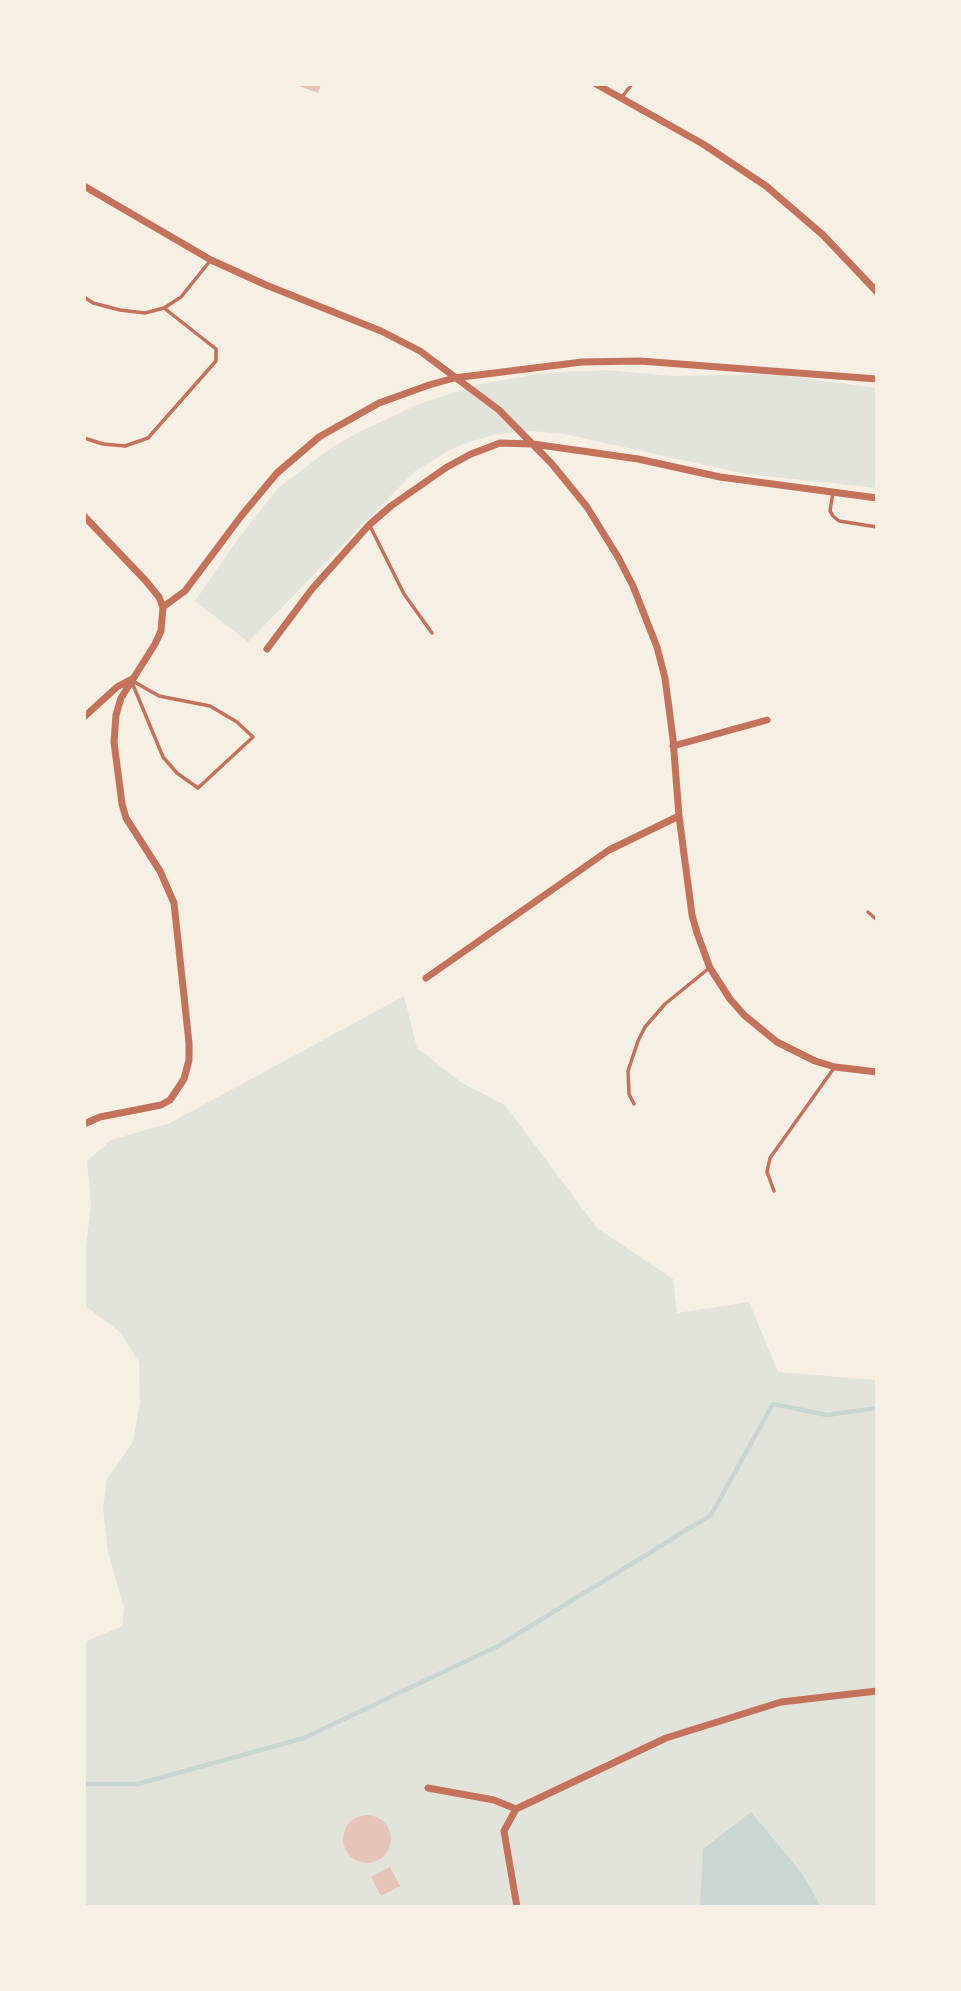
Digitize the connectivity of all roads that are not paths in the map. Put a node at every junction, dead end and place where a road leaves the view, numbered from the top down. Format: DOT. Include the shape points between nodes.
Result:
graph roads {
  1 [pos="596,84"];
  2 [pos="632,84"];
  3 [pos="622,97"];
  4 [pos="84,186"];
  5 [pos="211,260"];
  6 [pos="877,292"];
  7 [pos="84,297"];
  8 [pos="164,308"];
  9 [pos="454,378"];
  10 [pos="877,379"];
  11 [pos="84,438"];
  12 [pos="533,444"];
  13 [pos="833,492"];
  14 [pos="877,498"];
  15 [pos="84,516"];
  16 [pos="369,525"];
  17 [pos="877,527"];
  18 [pos="163,607"];
  19 [pos="432,632"];
  20 [pos="267,649"];
  21 [pos="131,680"];
  22 [pos="84,717"];
  23 [pos="767,720"];
  24 [pos="673,746"];
  25 [pos="679,816"];
  26 [pos="868,912"];
  27 [pos="877,920"];
  28 [pos="710,968"];
  29 [pos="426,978"];
  30 [pos="835,1067"];
  31 [pos="877,1072"];
  32 [pos="634,1104"];
  33 [pos="84,1124"];
  34 [pos="774,1191"];
  35 [pos="877,1691"];
  36 [pos="428,1788"];
  37 [pos="516,1809"];
  38 [pos="517,1907"];
  1 -- 3 [label="street"];
  2 -- 3 [label="lane"];
  3 -- 6 [label="street" via="766,186 823,235"];
  4 -- 5 [label="street"];
  5 -- 8 [label="lane" via="181,297"];
  5 -- 9 [label="street" via="381,331 421,351"];
  7 -- 8 [label="lane" via="120,310 145,313"];
  8 -- 11 [label="lane" via="216,349 216,361 148,438 125,446"];
  9 -- 10 [label="street" via="582,362 640,361"];
  9 -- 12 [label="street" via="499,410"];
  9 -- 18 [label="street" via="379,403 319,438 277,473 185,591"];
  12 -- 13 [label="street"];
  12 -- 16 [label="street" via="500,443 471,454 419,484"];
  12 -- 24 [label="street" via="587,507 633,586 665,678"];
  13 -- 14 [label="street"];
  13 -- 17 [label="lane" via="830,511 839,521"];
  15 -- 18 [label="street" via="145,580"];
  16 -- 19 [label="lane" via="404,594"];
  16 -- 20 [label="street"];
  18 -- 21 [label="street" via="158,638"];
  21 -- 21 [label="lane" via="163,757 198,788 253,737 210,706 159,696"];
  21 -- 22 [label="street"];
  21 -- 33 [label="street" via="121,698 114,730 120,791 126,818 160,871 174,903 189,1060 178,1091 162,1105"];
  23 -- 24 [label="street"];
  24 -- 25 [label="street"];
  25 -- 28 [label="street" via="692,915"];
  25 -- 29 [label="street" via="609,850"];
  26 -- 27 [label="lane"];
  28 -- 30 [label="street" via="730,999 760,1029 795,1052"];
  28 -- 32 [label="lane" via="671,998 638,1041 628,1071"];
  30 -- 31 [label="street"];
  30 -- 34 [label="lane" via="770,1158 766,1172"];
  35 -- 37 [label="street" via="781,1702 666,1738"];
  36 -- 37 [label="street" via="494,1800"];
  37 -- 38 [label="street" via="504,1831"];
}
